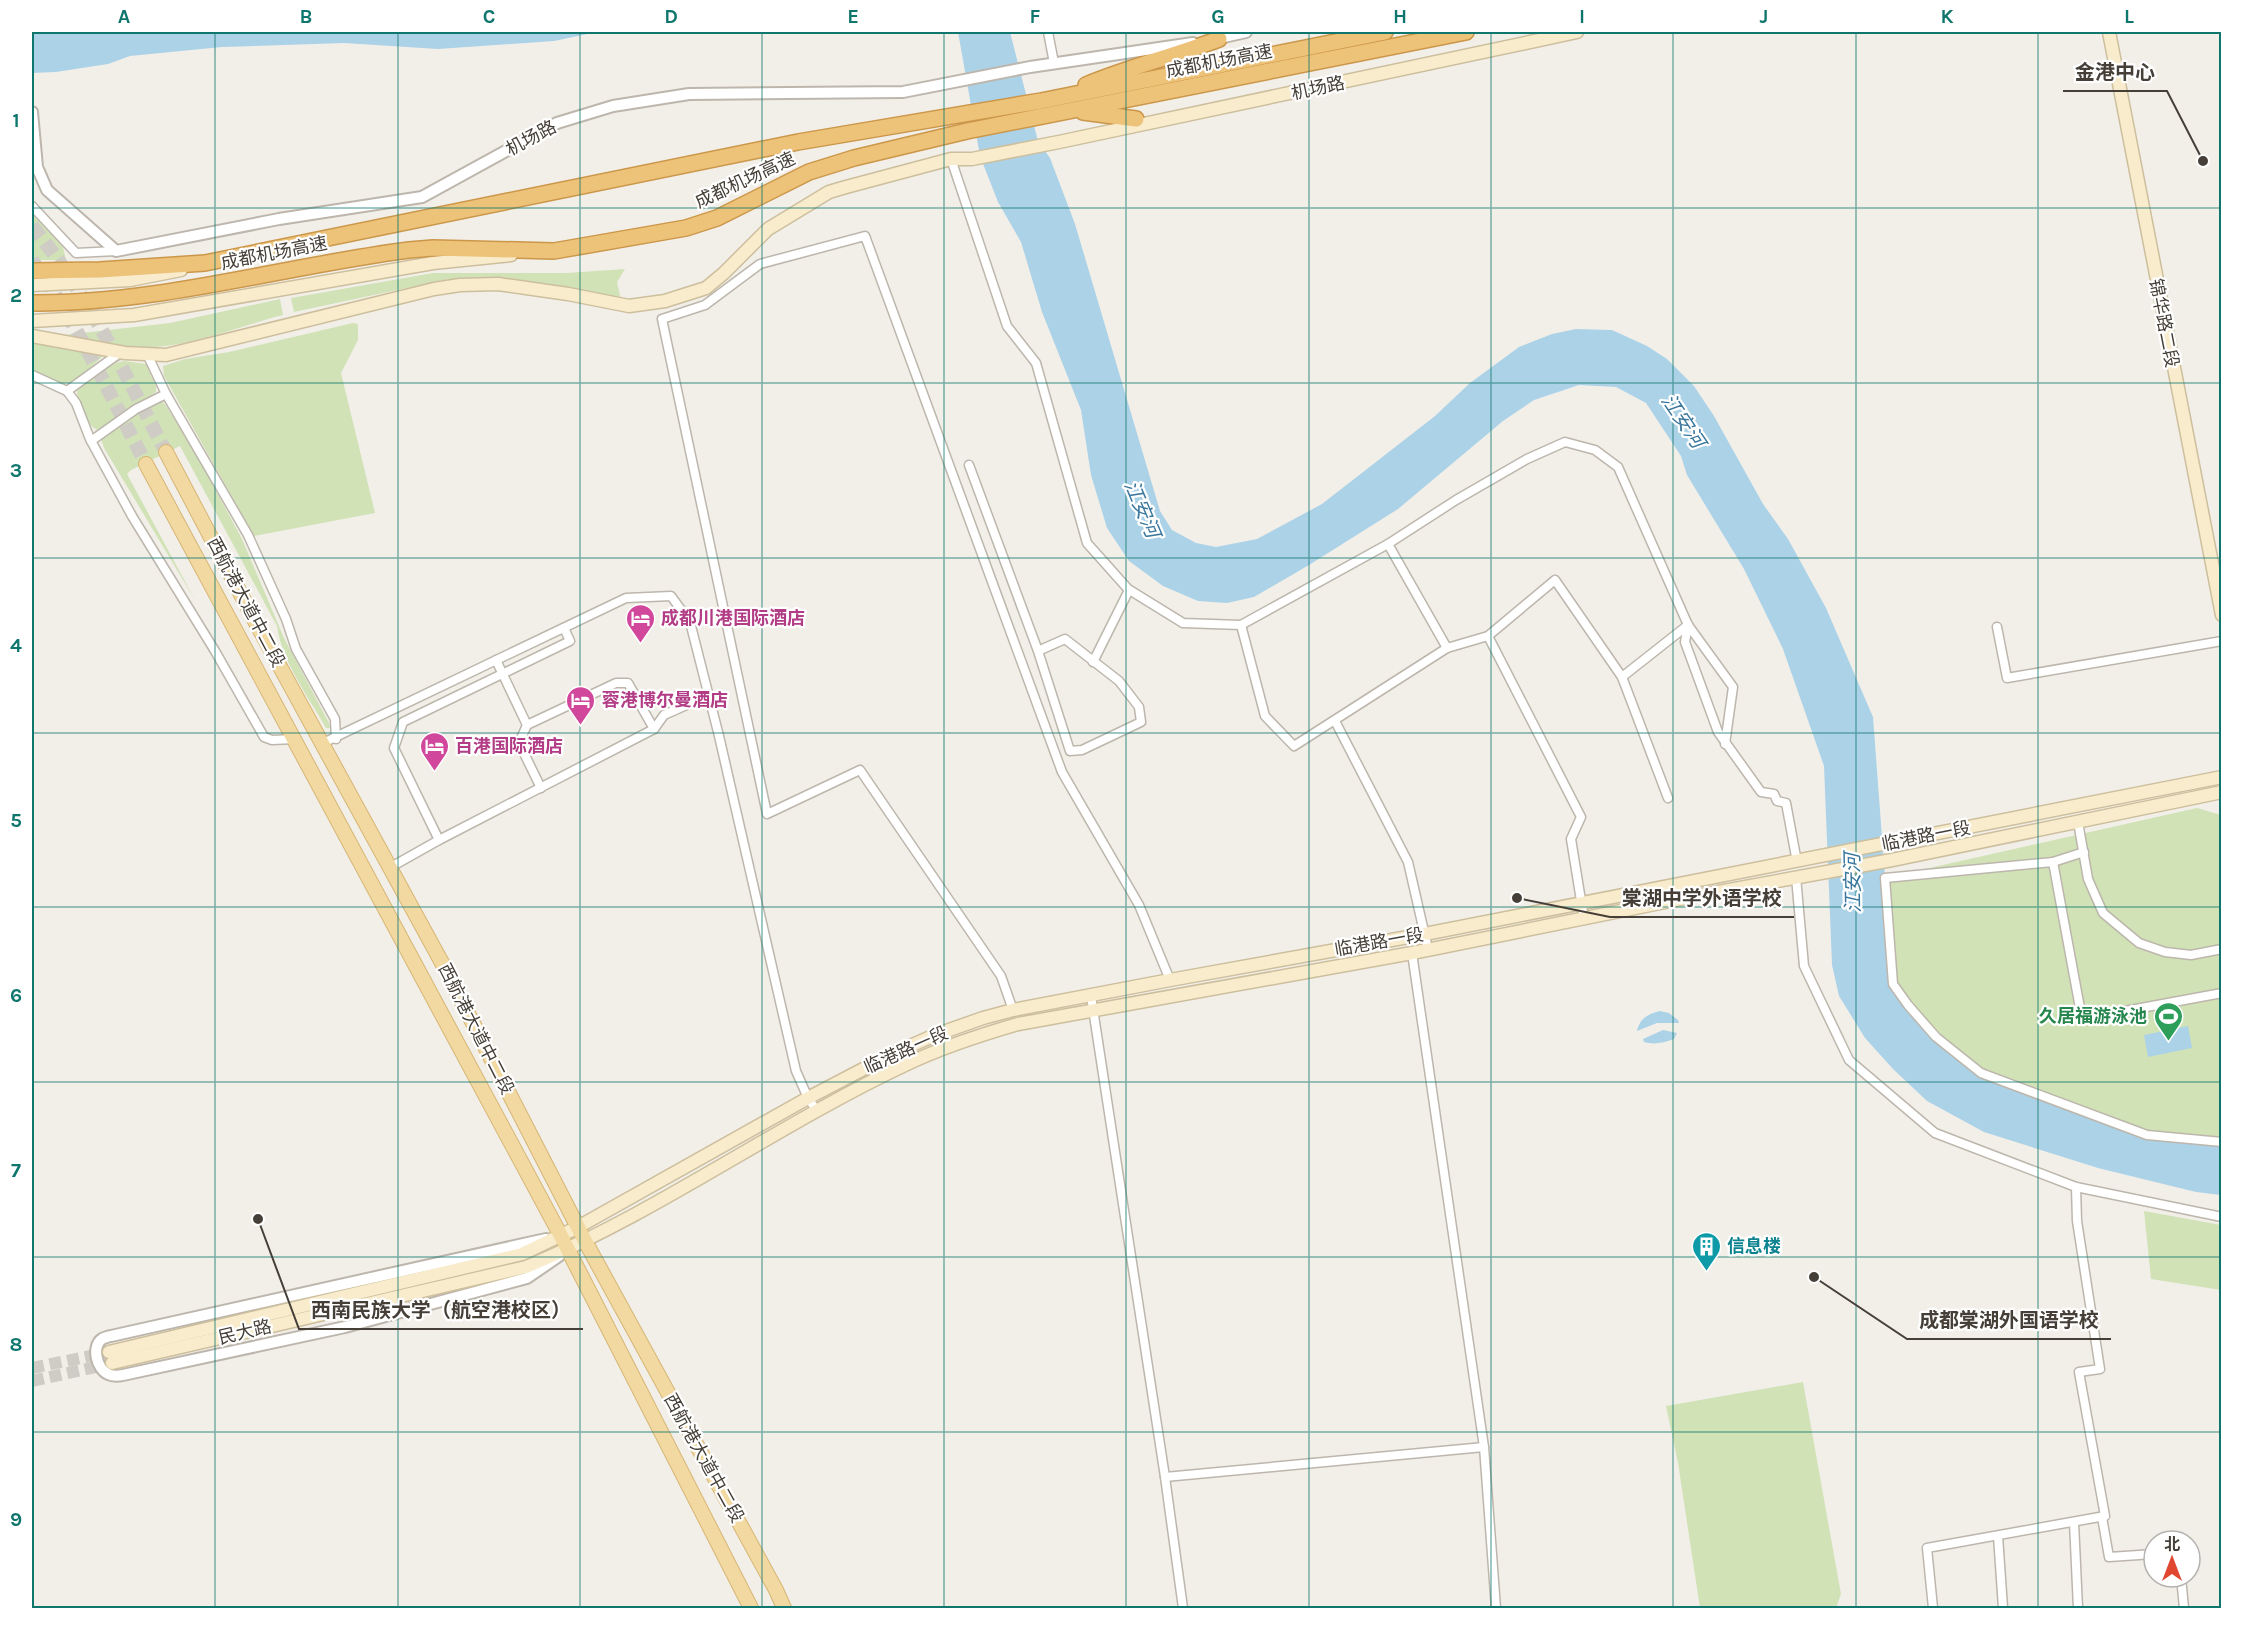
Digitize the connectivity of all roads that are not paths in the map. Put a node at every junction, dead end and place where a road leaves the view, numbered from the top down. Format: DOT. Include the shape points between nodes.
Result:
graph roads {
  1 [pos="1048,32"];
  2 [pos="1246,32"];
  3 [pos="1385,32"];
  4 [pos="1466,32"];
  5 [pos="1577,32"];
  6 [pos="2109,32"];
  7 [pos="1219,39"];
  8 [pos="1054,63"];
  9 [pos="1054,98"];
  10 [pos="1247,103"];
  11 [pos="1036,110"];
  12 [pos="1071,110"];
  13 [pos="32,112"];
  14 [pos="1136,119"];
  15 [pos="1094,135"];
  16 [pos="951,159"];
  17 [pos="32,206"];
  18 [pos="116,251"];
  19 [pos="554,251"];
  20 [pos="205,263"];
  21 [pos="32,271"];
  22 [pos="32,285"];
  23 [pos="32,303"];
  24 [pos="104,318"];
  25 [pos="32,321"];
  26 [pos="32,328"];
  27 [pos="32,336"];
  28 [pos="121,352"];
  29 [pos="147,354"];
  30 [pos="32,375"];
  31 [pos="67,392"];
  32 [pos="166,394"];
  33 [pos="92,441"];
  34 [pos="166,452"];
  35 [pos="146,464"];
  36 [pos="969,465"];
  37 [pos="1388,544"];
  38 [pos="1129,590"];
  39 [pos="2222,615"];
  40 [pos="1241,625"];
  41 [pos="1688,625"];
  42 [pos="1997,627"];
  43 [pos="564,628"];
  44 [pos="1488,636"];
  45 [pos="2222,640"];
  46 [pos="1447,648"];
  47 [pos="1038,651"];
  48 [pos="496,660"];
  49 [pos="1093,662"];
  50 [pos="502,674"];
  51 [pos="1622,677"];
  52 [pos="709,695"];
  53 [pos="1335,721"];
  54 [pos="527,725"];
  55 [pos="654,729"];
  56 [pos="295,739"];
  57 [pos="330,741"];
  58 [pos="1725,744"];
  59 [pos="2222,777"];
  60 [pos="541,788"];
  61 [pos="2222,792"];
  62 [pos="1668,798"];
  63 [pos="2078,822"];
  64 [pos="439,840"];
  65 [pos="2084,852"];
  66 [pos="1797,862"];
  67 [pos="2053,862"];
  68 [pos="391,867"];
  69 [pos="1796,878"];
  70 [pos="1582,903"];
  71 [pos="1584,919"];
  72 [pos="1425,934"];
  73 [pos="2222,949"];
  74 [pos="1428,950"];
  75 [pos="1412,953"];
  76 [pos="1170,980"];
  77 [pos="2222,993"];
  78 [pos="1091,996"];
  79 [pos="1013,1010"];
  80 [pos="1094,1011"];
  81 [pos="808,1098"];
  82 [pos="817,1111"];
  83 [pos="2222,1142"];
  84 [pos="2076,1187"];
  85 [pos="2222,1217"];
  86 [pos="578,1227"];
  87 [pos="561,1236"];
  88 [pos="585,1241"];
  89 [pos="568,1250"];
  90 [pos="1484,1447"];
  91 [pos="1165,1477"];
  92 [pos="2102,1517"];
  93 [pos="2074,1522"];
  94 [pos="1998,1536"];
  95 [pos="2142,1555"];
  96 [pos="2182,1589"];
  97 [pos="751,1608"];
  98 [pos="784,1608"];
  99 [pos="1183,1608"];
  100 [pos="1496,1608"];
  101 [pos="1933,1608"];
  102 [pos="2003,1608"];
  103 [pos="2078,1608"];
  104 [pos="2184,1608"];
  1 -- 8 [label="street"];
  2 -- 7 [label="street"];
  3 -- 9 [label="highway, 成都机场高速"];
  4 -- 12 [label="highway, 成都机场高速"];
  5 -- 10 [label="main road, 机场路"];
  6 -- 39 [label="main road, 锦华路二段"];
  7 -- 8 [label="street"];
  7 -- 9 [label="highway" via="1112,74"];
  8 -- 18 [label="street, 机场路" via="903,92 689,94 613,106 557,123 422,197 279,219"];
  9 -- 11 [label="highway, 成都机场高速"];
  10 -- 14 [label="main road" via="1216,103"];
  10 -- 15 [label="main road, 机场路"];
  11 -- 12 [label="highway, 成都机场高速"];
  11 -- 19 [label="highway, 成都机场高速" via="809,172 717,218 686,228"];
  11 -- 20 [label="highway, 成都机场高速" via="966,114 798,142"];
  12 -- 14 [label="highway"];
  13 -- 18 [label="street" via="37,167 47,190"];
  14 -- 15 [label="main road"];
  15 -- 16 [label="main road, 机场路" via="972,159"];
  16 -- 29 [label="main road, 机场路" via="829,192 768,229 706,288 665,301 629,306 498,284 460,285 166,356"];
  16 -- 38 [label="street" via="1007,326 1036,363 1087,543"];
  17 -- 18 [label="street, 机场路" via="76,253"];
  19 -- 23 [label="highway, 成都机场高速" via="409,250 167,291"];
  19 -- 24 [label="main road" via="433,262 176,309"];
  20 -- 21 [label="highway, 成都机场高速"];
  20 -- 22 [label="main road" via="130,280"];
  24 -- 25 [label="main road"];
  24 -- 26 [label="main road"];
  27 -- 28 [label="main road, 机场路"];
  28 -- 29 [label="main road, 机场路"];
  28 -- 31 [label="street"];
  29 -- 32 [label="street"];
  30 -- 31 [label="street"];
  31 -- 33 [label="street"];
  32 -- 33 [label="street" via="136,409"];
  32 -- 57 [label="street" via="248,535 296,649 335,719"];
  33 -- 56 [label="street" via="132,516 264,737"];
  34 -- 57 [label="main road, 西航港大道中二段" via="255,621"];
  35 -- 56 [label="main road"];
  36 -- 47 [label="street"];
  37 -- 40 [label="street"];
  37 -- 41 [label="street" via="1527,459 1565,442 1595,450 1618,467"];
  37 -- 46 [label="street"];
  38 -- 40 [label="street" via="1183,623"];
  38 -- 49 [label="street"];
  40 -- 53 [label="street" via="1265,716 1294,746"];
  41 -- 51 [label="street"];
  41 -- 58 [label="street" via="1685,642"];
  41 -- 58 [label="street" via="1733,687"];
  42 -- 45 [label="street" via="2007,678"];
  43 -- 48 [label="street"];
  43 -- 50 [label="street" via="570,641"];
  43 -- 52 [label="street" via="626,598 671,596 690,622"];
  44 -- 46 [label="street"];
  44 -- 51 [label="street" via="1555,580"];
  44 -- 70 [label="street" via="1581,817 1571,839"];
  46 -- 53 [label="street"];
  47 -- 49 [label="street" via="1065,639"];
  47 -- 49 [label="street" via="1070,751 1082,750 1141,722 1139,707 1119,681"];
  48 -- 50 [label="street"];
  48 -- 57 [label="street"];
  50 -- 54 [label="street"];
  50 -- 64 [label="street" via="403,722 394,748"];
  51 -- 62 [label="street"];
  52 -- 55 [label="street" via="664,715"];
  52 -- 81 [label="street" via="796,1071"];
  53 -- 72 [label="street" via="1408,862"];
  54 -- 55 [label="street" via="616,683 628,684"];
  54 -- 60 [label="street" via="519,743"];
  55 -- 60 [label="street"];
  56 -- 87 [label="main road"];
  57 -- 68 [label="main road, 西航港大道中二段"];
  58 -- 66 [label="street" via="1761,792 1774,794 1777,801 1786,803"];
  59 -- 66 [label="main road, 临港路一段"];
  60 -- 64 [label="street"];
  61 -- 63 [label="main road, 临港路一段"];
  63 -- 65 [label="street"];
  63 -- 69 [label="main road, 临港路一段"];
  64 -- 68 [label="street"];
  65 -- 67 [label="street"];
  65 -- 73 [label="street" via="2088,879 2103,913 2139,943 2191,955"];
  66 -- 70 [label="main road, 临港路一段"];
  67 -- 77 [label="street" via="2082,1019"];
  67 -- 83 [label="street" via="1885,878 1893,984 1936,1037 1981,1073 2147,1135"];
  68 -- 86 [label="main road, 西航港大道中二段"];
  69 -- 71 [label="main road, 临港路一段"];
  69 -- 84 [label="street" via="1804,966 1849,1060 1935,1133"];
  70 -- 71 [label="street"];
  70 -- 72 [label="main road, 临港路一段"];
  71 -- 74 [label="main road, 临港路一段"];
  72 -- 74 [label="street"];
  72 -- 76 [label="main road, 临港路一段"];
  74 -- 75 [label="main road, 临港路一段"];
  75 -- 80 [label="main road, 临港路一段"];
  75 -- 90 [label="street"];
  76 -- 78 [label="main road, 临港路一段"];
  76 -- 79 [label="street" via="1139,905 1062,772 865,236 760,264 705,305 662,319 767,814 860,770 1001,976"];
  78 -- 79 [label="main road, 临港路一段"];
  78 -- 80 [label="street"];
  79 -- 81 [label="main road, 临港路一段" via="935,1035"];
  80 -- 82 [label="main road, 临港路一段" via="1018,1024 966,1039 907,1063"];
  80 -- 91 [label="street"];
  81 -- 82 [label="street"];
  81 -- 86 [label="main road, 临港路一段"];
  82 -- 88 [label="main road, 临港路一段"];
  84 -- 85 [label="street"];
  84 -- 92 [label="street" via="2077,1221 2100,1369 2079,1372 2105,1516"];
  86 -- 87 [label="main road, 民大路"];
  86 -- 88 [label="main road, 西航港大道中二段"];
  87 -- 89 [label="main road"];
  87 -- 89 [label="main road, 民大路" via="522,1254 111,1358 526,1267"];
  87 -- 89 [label="street" via="111,1336 98,1343 97,1357 108,1374 123,1375 345,1327 527,1278"];
  88 -- 89 [label="main road, 民大路"];
  88 -- 98 [label="main road, 西航港大道中二段"];
  89 -- 97 [label="main road"];
  90 -- 91 [label="street"];
  90 -- 100 [label="street"];
  91 -- 99 [label="street"];
  92 -- 93 [label="street"];
  92 -- 95 [label="street" via="2109,1557"];
  93 -- 94 [label="street"];
  93 -- 103 [label="street"];
  94 -- 101 [label="street" via="1927,1548"];
  94 -- 102 [label="street"];
  96 -- 104 [label="street"];
}
